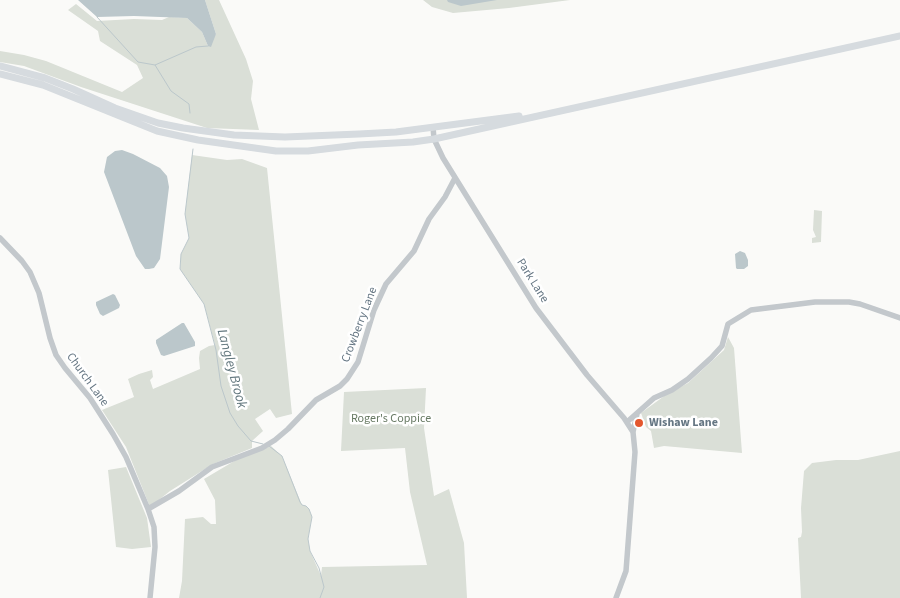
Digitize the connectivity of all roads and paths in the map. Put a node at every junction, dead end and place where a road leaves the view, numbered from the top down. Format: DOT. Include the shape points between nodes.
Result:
graph roads {
  1 [pos="900,36"];
  2 [pos="0,66"];
  3 [pos="0,74"];
  4 [pos="564,110"];
  5 [pos="433,127"];
  6 [pos="434,139"];
  7 [pos="455,178"];
  8 [pos="0,238"];
  9 [pos="900,318"];
  10 [pos="637,414"];
  11 [pos="627,422"];
  12 [pos="633,432"];
  13 [pos="148,509"];
  14 [pos="150,598"];
  15 [pos="616,598"];
  1 -- 4 [label="main road"];
  2 -- 5 [label="main road" via="44,78 144,118 206,132 321,136"];
  3 -- 6 [label="main road" via="43,85 157,131 220,143 294,152"];
  4 -- 5 [label="main road"];
  4 -- 6 [label="main road"];
  5 -- 6 [label="street, Park Lane"];
  6 -- 7 [label="street, Park Lane"];
  7 -- 11 [label="street, Park Lane" via="536,308"];
  7 -- 13 [label="street, Crowberry Lane" via="429,219 414,252 386,284 374,310 358,362 347,379 316,400 275,440 212,467"];
  8 -- 13 [label="street, Church Lane" via="30,272 56,355 113,434"];
  9 -- 10 [label="street" via="849,302 815,302 751,310 728,324 722,346 688,379 654,398"];
  10 -- 11 [label="street"];
  10 -- 12 [label="street"];
  11 -- 12 [label="street, Park Lane"];
  12 -- 15 [label="street" via="635,452 626,571"];
  13 -- 14 [label="street, Church Lane" via="153,521 155,547"];
}
